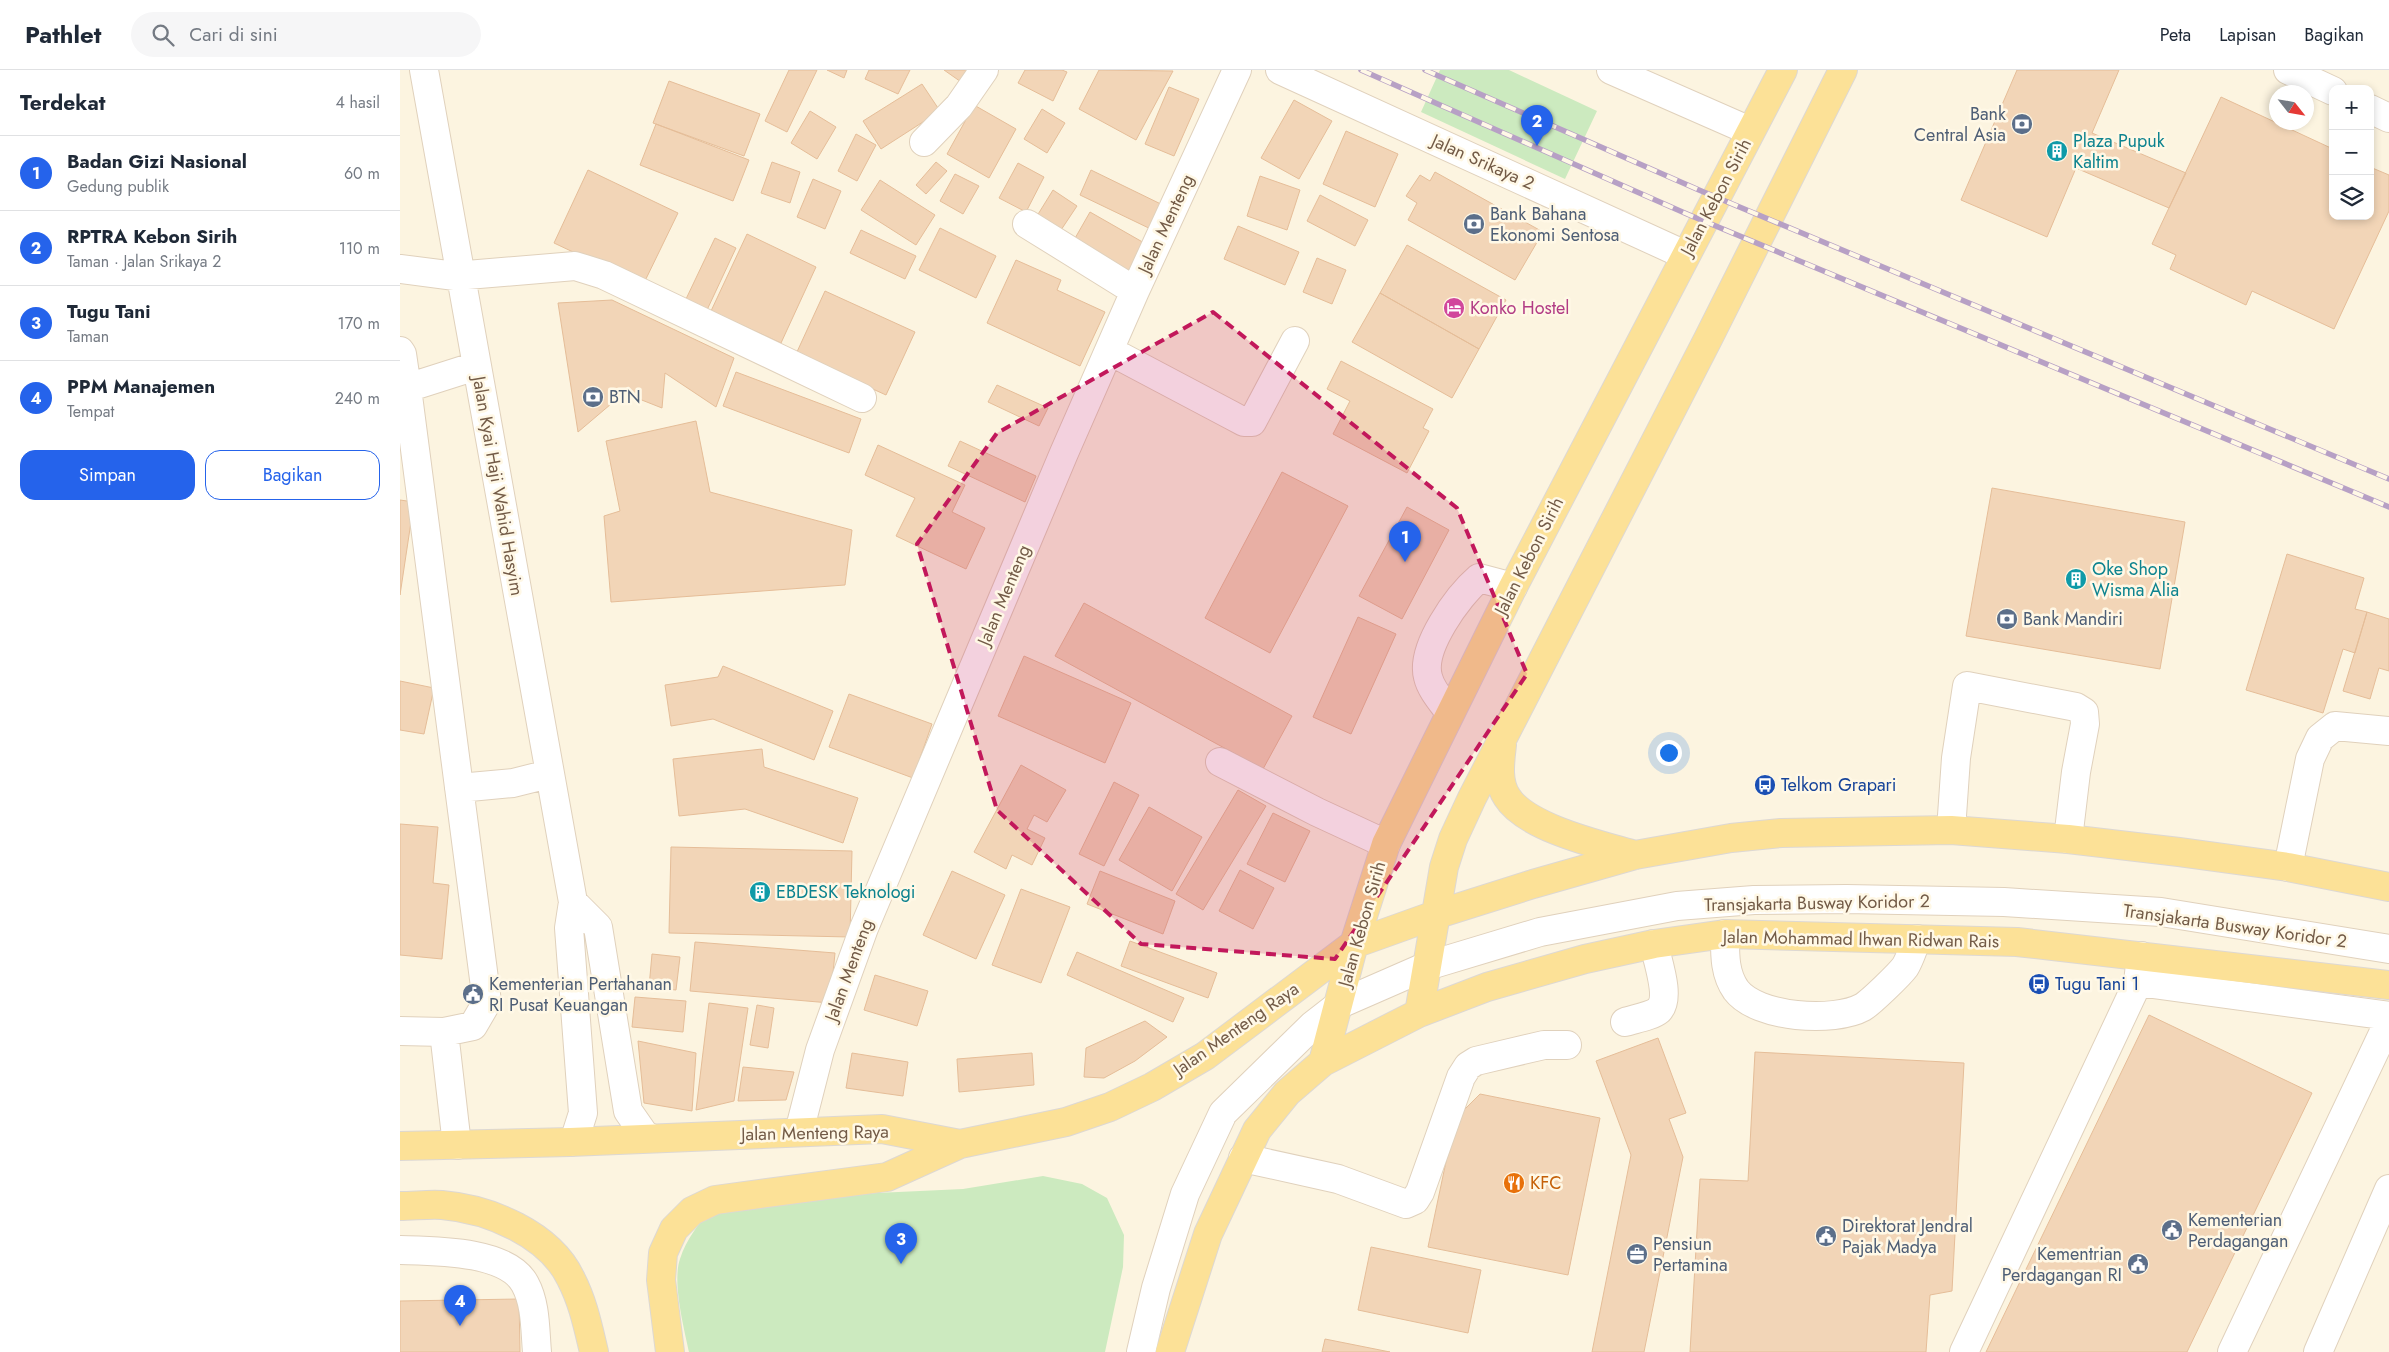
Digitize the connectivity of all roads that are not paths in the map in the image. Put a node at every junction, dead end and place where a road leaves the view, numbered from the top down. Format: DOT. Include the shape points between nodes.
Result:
graph roads {
  1 [pos="424,70"];
  2 [pos="984,70"];
  3 [pos="1237,70"];
  4 [pos="1280,70"];
  5 [pos="1611,70"];
  6 [pos="1784,70"];
  7 [pos="1843,70"];
  8 [pos="2288,70"];
  9 [pos="2329,89"];
  10 [pos="2374,111"];
  11 [pos="2389,118"];
  12 [pos="1750,131"];
  13 [pos="924,142"];
  14 [pos="1027,224"];
  15 [pos="1685,255"];
  16 [pos="400,269"];
  17 [pos="460,276"];
  18 [pos="1135,290"];
  19 [pos="1295,341"];
  20 [pos="1110,350"];
  21 [pos="400,351"];
  22 [pos="476,366"];
  23 [pos="408,388"];
  24 [pos="862,398"];
  25 [pos="1513,587"];
  26 [pos="1450,713"];
  27 [pos="2389,731"];
  28 [pos="1502,739"];
  29 [pos="1220,762"];
  30 [pos="549,774"];
  31 [pos="459,788"];
  32 [pos="1952,830"];
  33 [pos="2068,839"];
  34 [pos="1386,844"];
  35 [pos="1635,855"];
  36 [pos="2288,867"];
  37 [pos="2389,888"];
  38 [pos="573,902"];
  39 [pos="1435,915"];
  40 [pos="1726,934"];
  41 [pos="1917,939"];
  42 [pos="1354,944"];
  43 [pos="1654,944"];
  44 [pos="2389,949"];
  45 [pos="1427,966"];
  46 [pos="2139,969"];
  47 [pos="2389,985"];
  48 [pos="1340,1004"];
  49 [pos="1419,1013"];
  50 [pos="2389,1016"];
  51 [pos="2389,1021"];
  52 [pos="1625,1022"];
  53 [pos="400,1031"];
  54 [pos="444,1032"];
  55 [pos="1567,1044"];
  56 [pos="1323,1062"];
  57 [pos="799,1132"];
  58 [pos="649,1137"];
  59 [pos="570,1142"];
  60 [pos="960,1144"];
  61 [pos="457,1145"];
  62 [pos="400,1146"];
  63 [pos="1243,1158"];
  64 [pos="2389,1189"];
  65 [pos="400,1206"];
  66 [pos="400,1250"];
  67 [pos="536,1352"];
  68 [pos="594,1352"];
  69 [pos="670,1352"];
  70 [pos="1141,1352"];
  71 [pos="1170,1352"];
  72 [pos="1964,1352"];
  73 [pos="2232,1352"];
  74 [pos="2318,1352"];
  1 -- 17 [label="street, Jalan Kyai Haji Wahid Hasyim"];
  2 -- 13 [label="street" via="959,106"];
  3 -- 18 [label="street, Jalan Menteng"];
  4 -- 15 [label="street, Jalan Srikaya 2"];
  5 -- 12 [label="street"];
  6 -- 12 [label="main road, Jalan Kebon Sirih"];
  7 -- 28 [label="main road"];
  8 -- 9 [label="street"];
  10 -- 11 [label="street"];
  12 -- 15 [label="main road, Jalan Kebon Sirih"];
  14 -- 18 [label="street"];
  15 -- 25 [label="main road, Jalan Kebon Sirih"];
  16 -- 17 [label="street"];
  17 -- 22 [label="street, Jalan Kyai Haji Wahid Hasyim"];
  17 -- 24 [label="street" via="574,266 604,275"];
  18 -- 20 [label="street, Jalan Menteng"];
  19 -- 20 [label="street" via="1252,422 1238,419"];
  20 -- 57 [label="street, Jalan Menteng" via="864,928 820,1050"];
  21 -- 23 [label="street"];
  22 -- 23 [label="street"];
  22 -- 30 [label="street, Jalan Kyai Haji Wahid Hasyim"];
  23 -- 31 [label="street"];
  25 -- 26 [label="main road, Jalan Kebon Sirih"];
  25 -- 26 [label="street" via="1479,578 1466,589 1445,620 1432,648 1427,675"];
  26 -- 34 [label="main road, Jalan Kebon Sirih"];
  27 -- 36 [label="street" via="2335,726 2320,738 2310,759"];
  28 -- 35 [label="main road" via="1500,772 1507,797 1526,816 1572,836"];
  28 -- 39 [label="main road" via="1453,839"];
  29 -- 34 [label="street"];
  30 -- 31 [label="street" via="513,783"];
  30 -- 38 [label="street, Jalan Kyai Haji Wahid Hasyim"];
  31 -- 54 [label="street" via="487,1002 473,1026"];
  32 -- 33 [label="main road"];
  32 -- 33 [label="street" via="1956,758 1967,686 2076,707 2084,712"];
  32 -- 35 [label="main road" via="1781,833 1731,838"];
  33 -- 36 [label="main road"];
  34 -- 42 [label="main road, Jalan Kebon Sirih"];
  35 -- 39 [label="main road"];
  36 -- 37 [label="main road"];
  38 -- 58 [label="street" via="598,927 628,1112"];
  38 -- 59 [label="street, Jalan Kyai Haji Wahid Hasyim" via="569,928 584,1113"];
  39 -- 42 [label="main road"];
  39 -- 45 [label="main road"];
  40 -- 41 [label="main road, Jalan Mohammad Ihwan Ridwan Rais"];
  40 -- 41 [label="street" via="1725,964 1736,990 1761,1008 1796,1014 1835,1015 1863,1007 1905,967"];
  40 -- 43 [label="main road, Jalan Mohammad Ihwan Ridwan Rais"];
  41 -- 46 [label="main road, Jalan Mohammad Ihwan Ridwan Rais" via="2017,942"];
  42 -- 48 [label="main road, Jalan Kebon Sirih"];
  42 -- 60 [label="main road, Jalan Menteng Raya" via="1205,1056 1152,1087 1110,1107 1066,1122"];
  43 -- 49 [label="main road, Jalan Mohammad Ihwan Ridwan Rais" via="1580,960 1505,982"];
  43 -- 52 [label="street" via="1663,1003 1658,1011"];
  44 -- 45 [label="street, Transjakarta Busway Koridor 2" via="2161,912 2004,902 1772,900 1677,906 1540,932"];
  45 -- 48 [label="street, Transjakarta Busway Koridor 2"];
  45 -- 49 [label="main road"];
  46 -- 47 [label="main road, Jalan Mohammad Ihwan Ridwan Rais"];
  46 -- 50 [label="street"];
  46 -- 72 [label="street"];
  48 -- 56 [label="main road, Jalan Kebon Sirih"];
  48 -- 70 [label="street, Transjakarta Busway Koridor 2" via="1313,1025 1223,1113 1185,1194 1156,1288"];
  49 -- 56 [label="main road, Jalan Mohammad Ihwan Ridwan Rais"];
  51 -- 73 [label="street"];
  53 -- 54 [label="street"];
  54 -- 61 [label="street"];
  55 -- 63 [label="street" via="1544,1045 1476,1061 1468,1066 1461,1077 1420,1192 1415,1200 1406,1204 1338,1179"];
  56 -- 63 [label="main road, Jalan Mohammad Ihwan Ridwan Rais" via="1287,1093 1257,1130"];
  57 -- 58 [label="main road, Jalan Menteng Raya"];
  57 -- 60 [label="main road, Jalan Menteng Raya" via="882,1129"];
  58 -- 59 [label="main road, Jalan Menteng Raya"];
  59 -- 61 [label="main road, Jalan Menteng Raya"];
  60 -- 69 [label="main road" via="887,1178 715,1200 692,1211 674,1229 663,1253 661,1280"];
  61 -- 62 [label="main road, Jalan Menteng Raya"];
  63 -- 71 [label="main road, Jalan Mohammad Ihwan Ridwan Rais" via="1208,1234"];
  64 -- 74 [label="street"];
  65 -- 68 [label="main road" via="443,1205 498,1218 530,1234 552,1253 570,1277 585,1312"];
  66 -- 67 [label="street" via="452,1251 481,1257 509,1269 524,1283 532,1305"];
}
